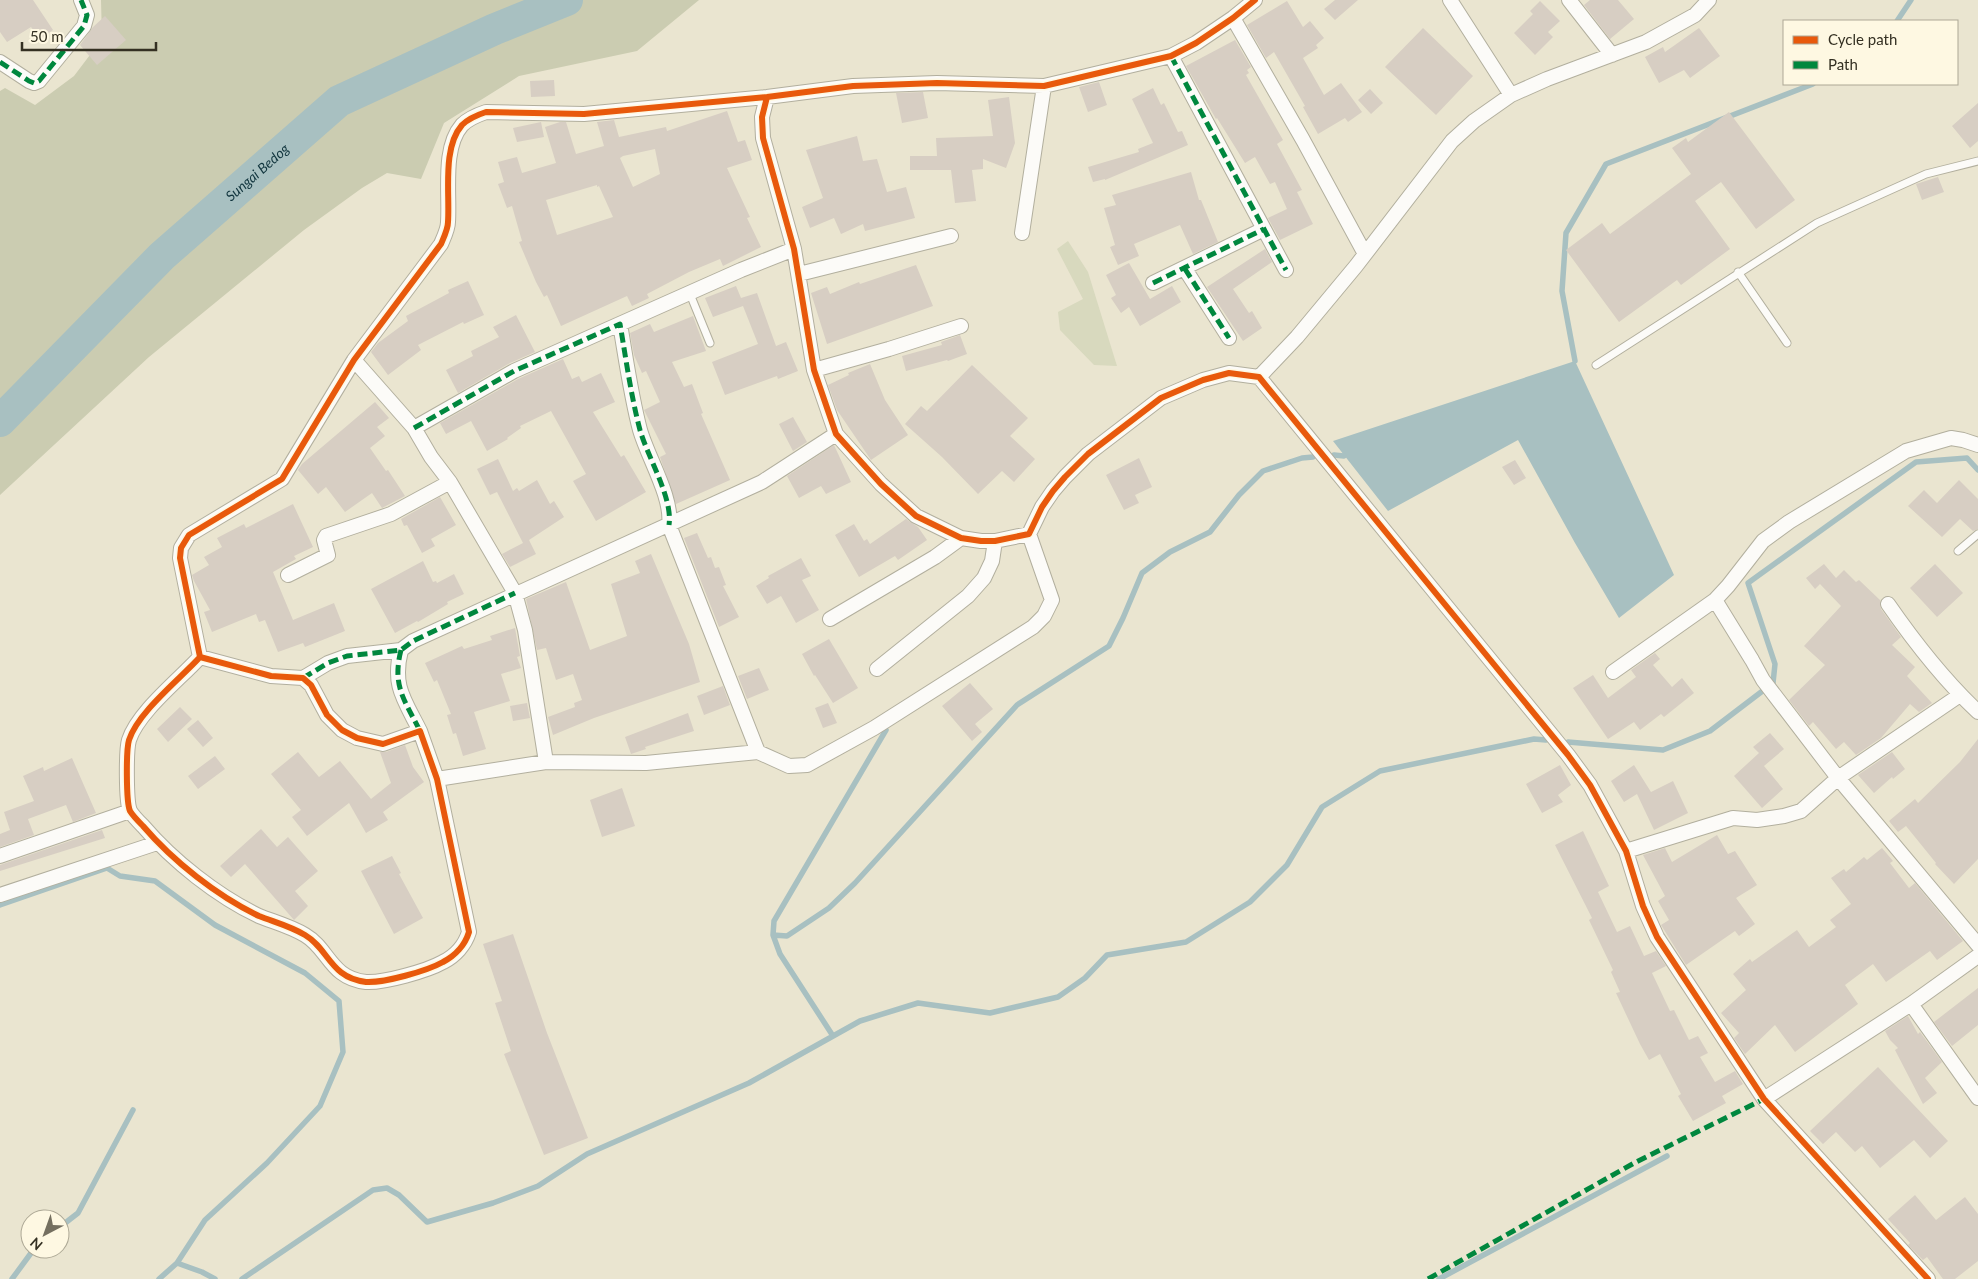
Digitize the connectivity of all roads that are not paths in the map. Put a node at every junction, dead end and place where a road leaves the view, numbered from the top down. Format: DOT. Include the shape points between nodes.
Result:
graph roads {
  1 [pos="81,0"];
  2 [pos="1255,0"];
  3 [pos="1450,0"];
  4 [pos="1569,0"];
  5 [pos="1709,0"];
  6 [pos="1233,18"];
  7 [pos="1612,55"];
  8 [pos="1171,56"];
  9 [pos="0,62"];
  10 [pos="1044,86"];
  11 [pos="1511,94"];
  12 [pos="767,97"];
  13 [pos="1978,160"];
  14 [pos="1264,229"];
  15 [pos="1022,233"];
  16 [pos="951,236"];
  17 [pos="794,249"];
  18 [pos="1365,254"];
  19 [pos="1184,269"];
  20 [pos="1286,270"];
  21 [pos="1738,272"];
  22 [pos="799,274"];
  23 [pos="1153,283"];
  24 [pos="690,294"];
  25 [pos="620,324"];
  26 [pos="961,326"];
  27 [pos="1229,338"];
  28 [pos="710,343"];
  29 [pos="1786,343"];
  30 [pos="354,360"];
  31 [pos="1596,365"];
  32 [pos="814,370"];
  33 [pos="1258,377"];
  34 [pos="414,428"];
  35 [pos="836,434"];
  36 [pos="1978,445"];
  37 [pos="450,482"];
  38 [pos="669,525"];
  39 [pos="1029,534"];
  40 [pos="1978,534"];
  41 [pos="961,538"];
  42 [pos="995,541"];
  43 [pos="1958,550"];
  44 [pos="288,575"];
  45 [pos="515,593"];
  46 [pos="1714,600"];
  47 [pos="1888,604"];
  48 [pos="830,619"];
  49 [pos="401,650"];
  50 [pos="200,656"];
  51 [pos="877,669"];
  52 [pos="1613,672"];
  53 [pos="303,678"];
  54 [pos="1960,695"];
  55 [pos="1978,712"];
  56 [pos="420,731"];
  57 [pos="758,752"];
  58 [pos="546,762"];
  59 [pos="1838,778"];
  60 [pos="437,779"];
  61 [pos="130,811"];
  62 [pos="157,843"];
  63 [pos="1626,850"];
  64 [pos="0,856"];
  65 [pos="0,895"];
  66 [pos="1978,945"];
  67 [pos="1978,956"];
  68 [pos="1912,1004"];
  69 [pos="1764,1098"];
  70 [pos="1978,1098"];
  71 [pos="1928,1279"];
  1 -- 9 [label="street" via="87,15 84,26 38,81 29,81"];
  2 -- 6 [label="street"];
  3 -- 11 [label="street"];
  4 -- 7 [label="street"];
  5 -- 7 [label="street" via="1695,15 1646,42"];
  6 -- 8 [label="street"];
  6 -- 18 [label="street"];
  7 -- 11 [label="street"];
  8 -- 10 [label="street"];
  8 -- 14 [label="street"];
  10 -- 12 [label="street" via="872,85"];
  10 -- 15 [label="street"];
  11 -- 18 [label="street" via="1452,141"];
  12 -- 17 [label="street" via="762,117 763,138"];
  12 -- 30 [label="street" via="584,114 486,112 472,116 456,133 453,145 448,172 448,224 441,244"];
  13 -- 21 [label="lane" via="1926,174 1817,222"];
  14 -- 19 [label="street"];
  14 -- 20 [label="street"];
  16 -- 22 [label="street"];
  17 -- 22 [label="street"];
  17 -- 24 [label="street"];
  18 -- 33 [label="street" via="1297,337"];
  19 -- 23 [label="street"];
  19 -- 27 [label="street"];
  21 -- 29 [label="lane"];
  21 -- 31 [label="lane"];
  22 -- 32 [label="street"];
  24 -- 25 [label="street"];
  24 -- 28 [label="lane"];
  25 -- 34 [label="street" via="514,371"];
  25 -- 38 [label="street" via="639,428 669,504"];
  26 -- 32 [label="street"];
  30 -- 34 [label="street"];
  30 -- 50 [label="street" via="282,479 189,535 180,548"];
  32 -- 35 [label="street"];
  33 -- 39 [label="street" via="1229,373 1161,398 1088,454 1065,477 1042,508"];
  33 -- 63 [label="street" via="1568,755 1590,785"];
  34 -- 37 [label="street"];
  35 -- 38 [label="street" via="762,482"];
  35 -- 41 [label="street" via="881,484 916,516"];
  36 -- 46 [label="street" via="1951,438 1906,452 1763,541"];
  37 -- 44 [label="street" via="391,514 326,536 328,555"];
  37 -- 45 [label="street"];
  38 -- 45 [label="street"];
  38 -- 57 [label="street"];
  39 -- 42 [label="street"];
  39 -- 57 [label="street" via="1052,600 1044,616 1033,627 874,728 807,765 789,766"];
  40 -- 43 [label="lane"];
  41 -- 42 [label="street"];
  41 -- 48 [label="street"];
  42 -- 51 [label="street" via="992,561 984,578 968,596"];
  45 -- 49 [label="street" via="413,640"];
  45 -- 58 [label="street" via="525,630"];
  46 -- 52 [label="street"];
  46 -- 59 [label="street" via="1763,680"];
  47 -- 54 [label="street" via="1924,654"];
  49 -- 53 [label="street" via="347,656"];
  49 -- 56 [label="street" via="398,686"];
  50 -- 53 [label="street" via="271,676"];
  50 -- 61 [label="street" via="155,702 136,725 129,740 126,758"];
  53 -- 56 [label="street" via="311,685 327,715 342,730 357,738 383,744"];
  54 -- 55 [label="street"];
  54 -- 59 [label="street"];
  56 -- 60 [label="street"];
  57 -- 58 [label="street" via="646,763"];
  58 -- 60 [label="street"];
  59 -- 63 [label="street" via="1801,811 1757,820 1733,818"];
  59 -- 66 [label="street"];
  60 -- 62 [label="street" via="469,932 456,953 442,962 400,977 366,982 346,976 305,935 258,915 212,888"];
  61 -- 62 [label="street"];
  61 -- 64 [label="street"];
  62 -- 65 [label="street"];
  63 -- 69 [label="street" via="1643,906 1657,936"];
  67 -- 68 [label="street"];
  68 -- 69 [label="street"];
  68 -- 70 [label="street"];
  69 -- 71 [label="street"];
}
